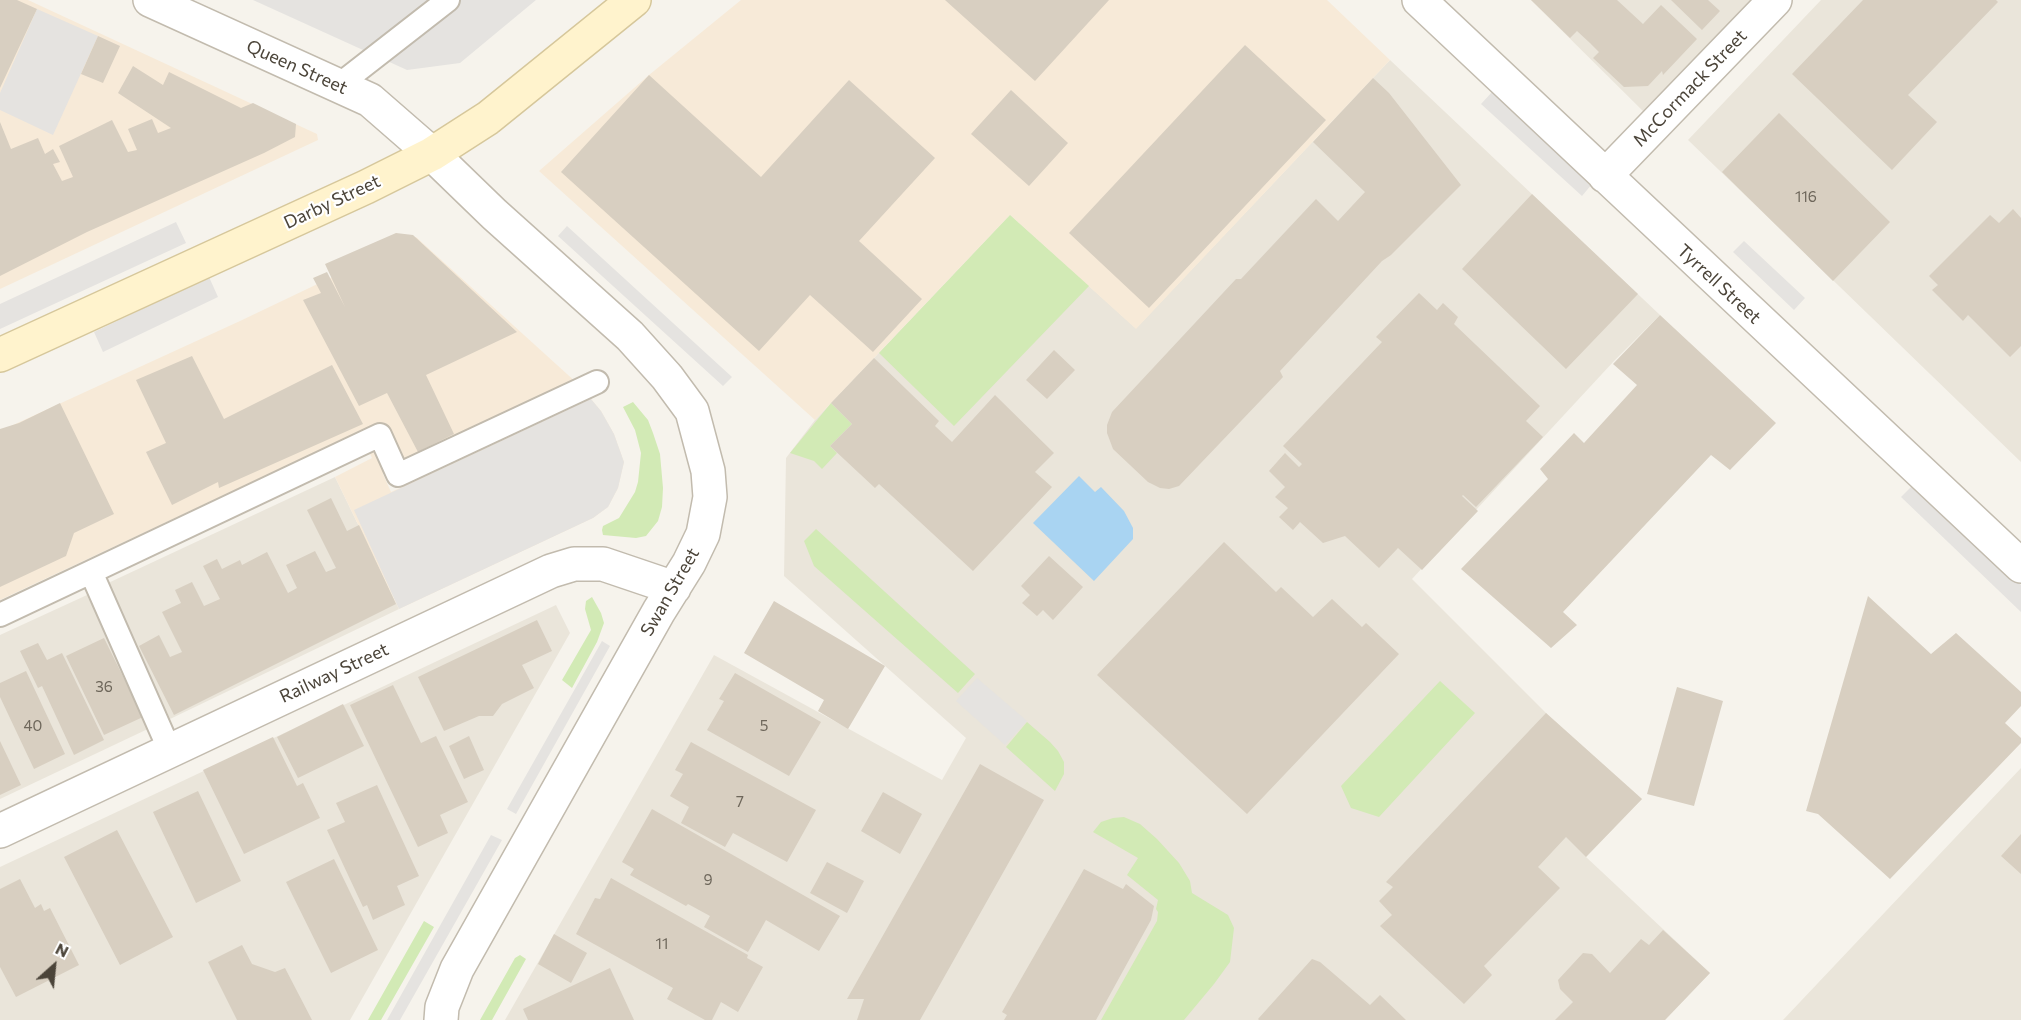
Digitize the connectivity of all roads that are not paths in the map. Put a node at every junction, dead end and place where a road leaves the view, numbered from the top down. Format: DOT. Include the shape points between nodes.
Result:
graph roads {
  1 [pos="448,0"];
  2 [pos="634,0"];
  3 [pos="1419,0"];
  4 [pos="1775,0"];
  5 [pos="157,2"];
  6 [pos="339,85"];
  7 [pos="432,154"];
  8 [pos="1605,176"];
  9 [pos="0,356"];
  10 [pos="597,382"];
  11 [pos="2021,566"];
  12 [pos="91,572"];
  13 [pos="674,588"];
  14 [pos="0,615"];
  15 [pos="170,751"];
  16 [pos="0,831"];
  17 [pos="439,1019"];
  1 -- 6 [label="lane"];
  2 -- 7 [label="main road, Darby Street" via="488,118"];
  3 -- 8 [label="street, Tyrrell Street"];
  4 -- 8 [label="street, McCormack Street"];
  5 -- 6 [label="street, Queen Street"];
  6 -- 7 [label="street, Queen Street" via="370,100"];
  7 -- 9 [label="main road, Darby Street"];
  7 -- 13 [label="street, Swan Street" via="630,336 668,377 692,411 708,471 710,497 703,534"];
  8 -- 11 [label="street, Tyrrell Street"];
  10 -- 12 [label="lane" via="398,475 380,435"];
  12 -- 14 [label="lane"];
  12 -- 15 [label="lane"];
  13 -- 15 [label="street, Railway Street" via="603,564 574,564 551,571"];
  13 -- 17 [label="street, Swan Street" via="457,969"];
  15 -- 16 [label="street, Railway Street"];
}
